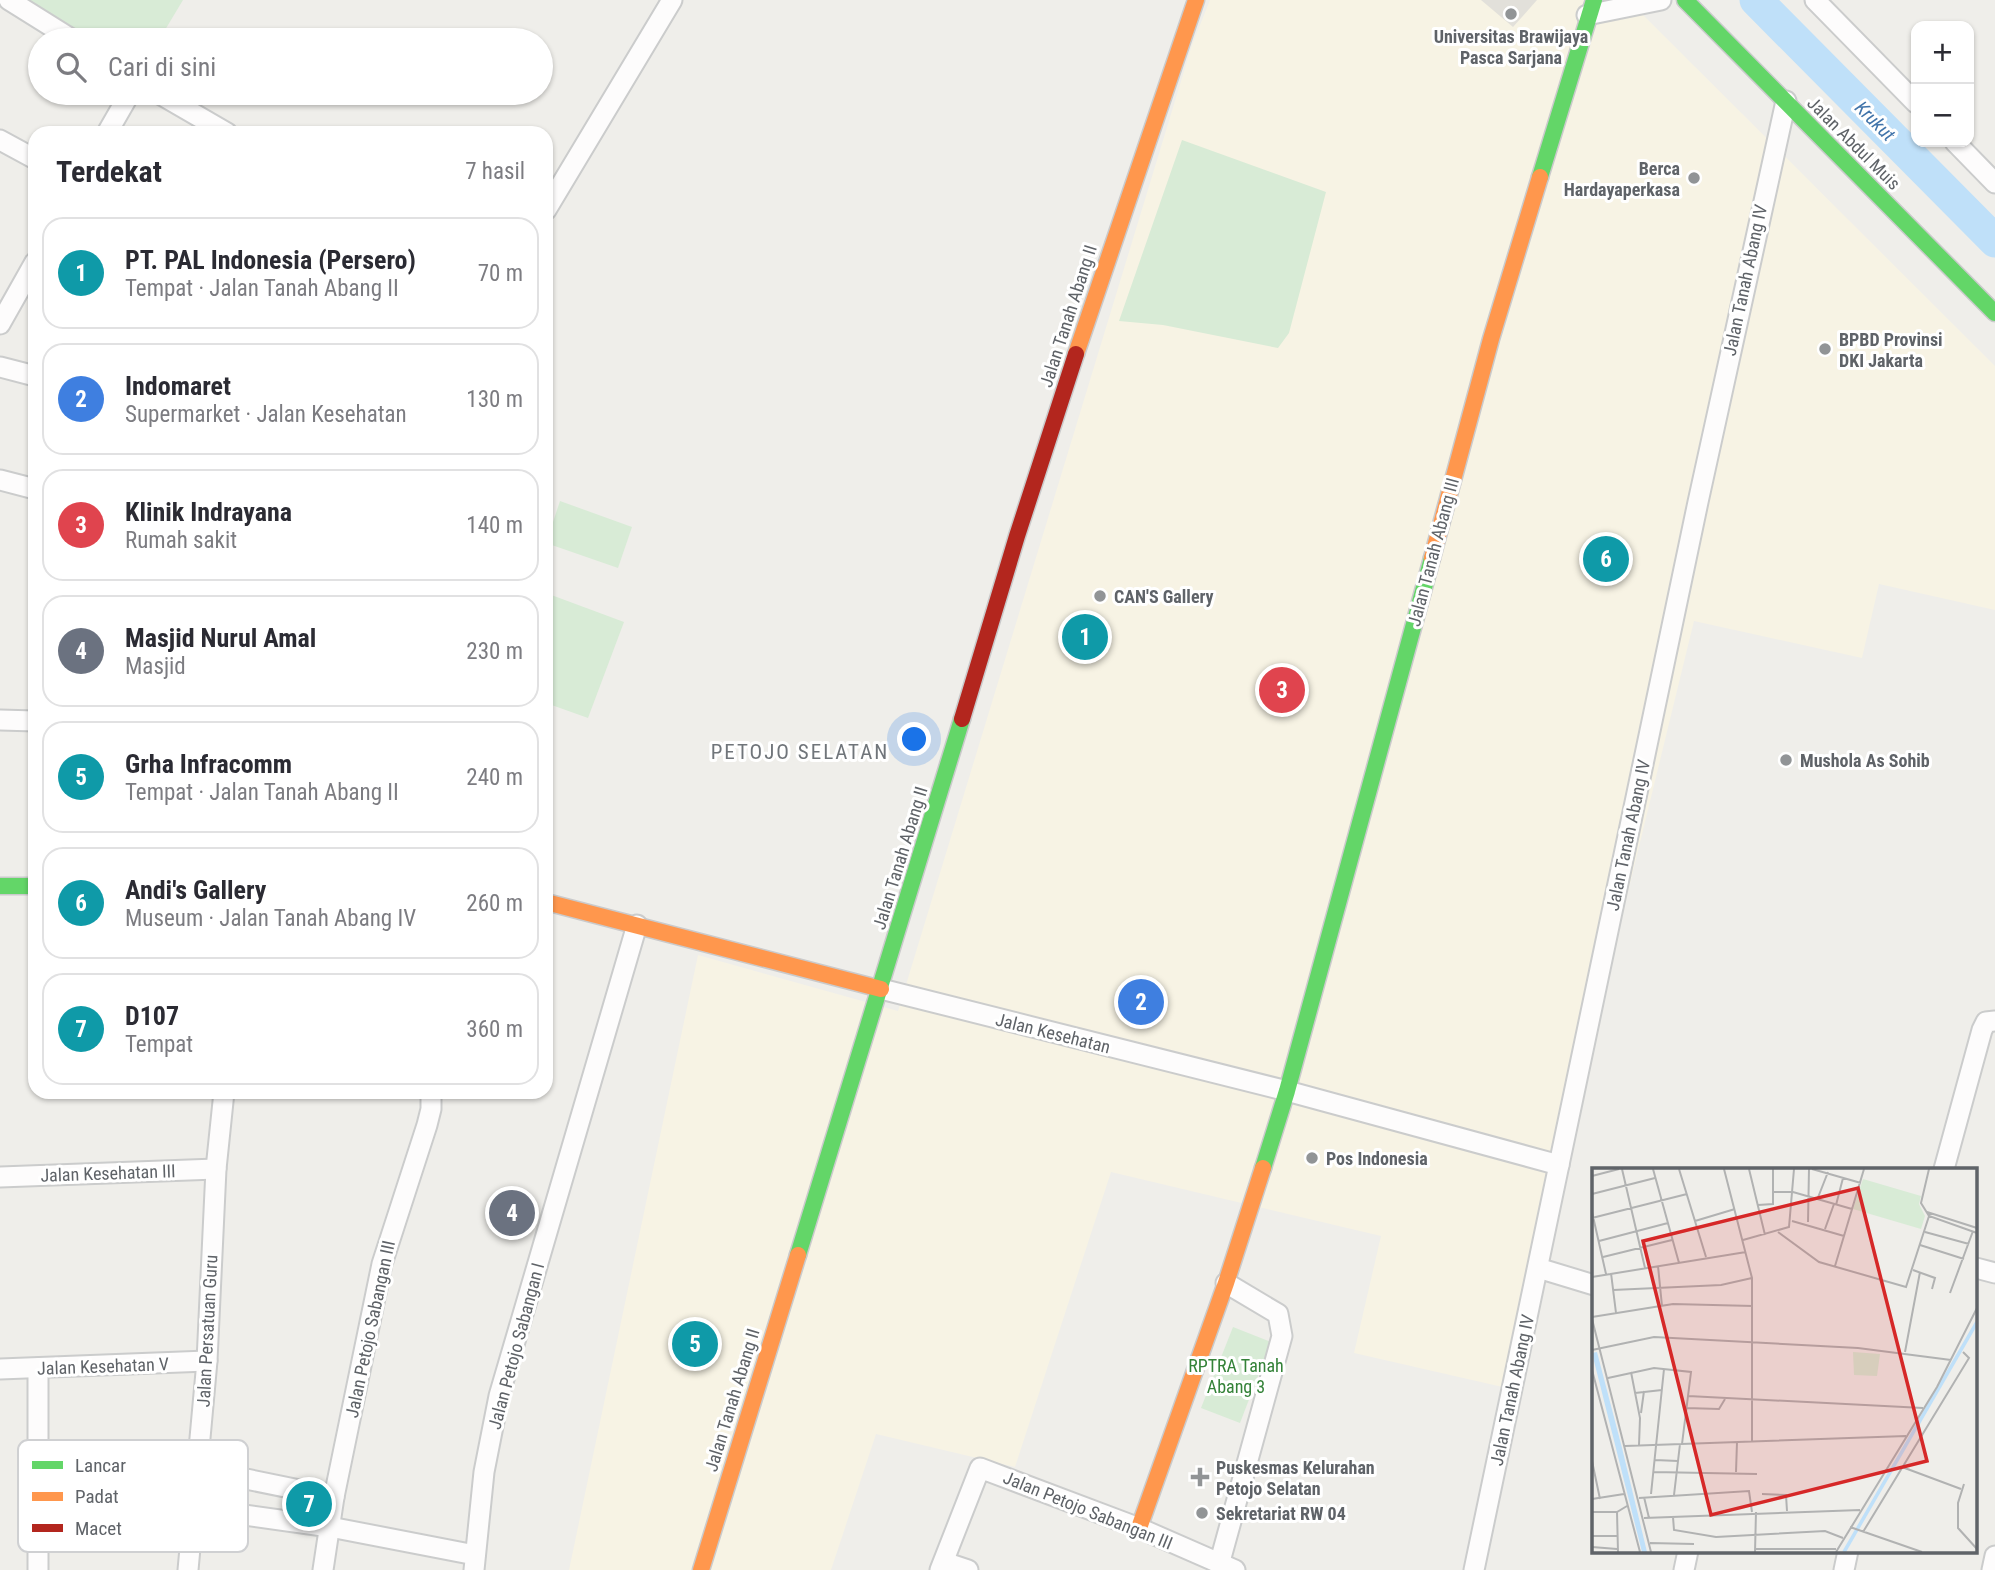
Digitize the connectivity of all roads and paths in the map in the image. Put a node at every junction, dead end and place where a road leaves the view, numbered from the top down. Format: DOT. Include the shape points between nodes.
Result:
graph roads {
  1 [pos="9,0"];
  2 [pos="672,0"];
  3 [pos="1196,0"];
  4 [pos="1661,0"];
  5 [pos="1685,0"];
  6 [pos="1815,0"];
  7 [pos="1590,7"];
  8 [pos="54,28"];
  9 [pos="1911,98"];
  10 [pos="1786,101"];
  11 [pos="123,105"];
  12 [pos="179,105"];
  13 [pos="111,126"];
  14 [pos="216,126"];
  15 [pos="0,140"];
  16 [pos="1960,147"];
  17 [pos="28,155"];
  18 [pos="1995,182"];
  19 [pos="553,198"];
  20 [pos="28,271"];
  21 [pos="6,301"];
  22 [pos="1995,313"];
  23 [pos="0,324"];
  24 [pos="0,367"];
  25 [pos="28,374"];
  26 [pos="0,480"];
  27 [pos="28,487"];
  28 [pos="0,720"];
  29 [pos="28,721"];
  30 [pos="0,886"];
  31 [pos="28,886"];
  32 [pos="553,904"];
  33 [pos="637,925"];
  34 [pos="881,989"];
  35 [pos="1995,1021"];
  36 [pos="1287,1091"];
  37 [pos="223,1099"];
  38 [pos="430,1099"];
  39 [pos="1559,1165"];
  40 [pos="1944,1168"];
  41 [pos="216,1169"];
  42 [pos="0,1177"];
  43 [pos="1538,1268"];
  44 [pos="1978,1269"];
  45 [pos="1995,1273"];
  46 [pos="1226,1283"];
  47 [pos="1592,1284"];
  48 [pos="207,1361"];
  49 [pos="38,1368"];
  50 [pos="0,1369"];
  51 [pos="38,1440"];
  52 [pos="200,1440"];
  53 [pos="248,1479"];
  54 [pos="334,1497"];
  55 [pos="248,1516"];
  56 [pos="330,1527"];
  57 [pos="1139,1528"];
  58 [pos="38,1552"];
  59 [pos="190,1552"];
  60 [pos="1688,1552"];
  61 [pos="1848,1552"];
  62 [pos="1995,1556"];
  63 [pos="475,1562"];
  64 [pos="942,1566"];
  65 [pos="1227,1567"];
  66 [pos="38,1570"];
  67 [pos="188,1570"];
  68 [pos="323,1570"];
  69 [pos="701,1570"];
  70 [pos="968,1570"];
  71 [pos="1474,1570"];
  72 [pos="1684,1570"];
  73 [pos="1844,1570"];
  74 [pos="1992,1570"];
  1 -- 8 [label="street"];
  2 -- 19 [label="street"];
  3 -- 34 [label="street, Jalan Tanah Abang II" via="1017,536"];
  4 -- 7 [label="street, Jalan Tanah Abang III"];
  5 -- 10 [label="street, Jalan Abdul Muis"];
  6 -- 9 [label="street"];
  7 -- 36 [label="street, Jalan Tanah Abang III" via="1491,339"];
  10 -- 22 [label="street, Jalan Abdul Muis"];
  10 -- 39 [label="street, Jalan Tanah Abang IV"];
  11 -- 13 [label="street"];
  12 -- 14 [label="street"];
  15 -- 17 [label="street"];
  16 -- 18 [label="street"];
  20 -- 21 [label="street"];
  21 -- 23 [label="street"];
  24 -- 25 [label="street"];
  26 -- 27 [label="street"];
  28 -- 29 [label="street"];
  30 -- 31 [label="street"];
  32 -- 33 [label="street, Jalan Kesehatan"];
  33 -- 34 [label="street, Jalan Kesehatan"];
  33 -- 63 [label="street, Jalan Petojo Sabangan I" via="499,1396 484,1472"];
  34 -- 36 [label="street, Jalan Kesehatan"];
  34 -- 69 [label="street, Jalan Tanah Abang II"];
  35 -- 40 [label="street" via="1986,1022 1982,1030"];
  36 -- 39 [label="street, Jalan Kesehatan"];
  36 -- 46 [label="street, Jalan Tanah Abang III"];
  37 -- 41 [label="street, Jalan Persatuan Guru"];
  38 -- 54 [label="street, Jalan Petojo Sabangan III" via="427,1125 382,1264"];
  39 -- 43 [label="street, Jalan Tanah Abang IV"];
  41 -- 42 [label="street, Jalan Kesehatan III"];
  41 -- 48 [label="street, Jalan Persatuan Guru"];
  43 -- 47 [label="street"];
  43 -- 71 [label="street, Jalan Tanah Abang IV"];
  44 -- 45 [label="street"];
  46 -- 57 [label="street, Jalan Tanah Abang III"];
  46 -- 65 [label="street" via="1278,1314 1282,1336"];
  48 -- 49 [label="street, Jalan Kesehatan V"];
  48 -- 52 [label="street, Jalan Persatuan Guru"];
  49 -- 50 [label="street, Jalan Kesehatan V"];
  49 -- 51 [label="street"];
  53 -- 54 [label="street"];
  54 -- 56 [label="street, Jalan Petojo Sabangan III"];
  55 -- 56 [label="street"];
  56 -- 63 [label="street"];
  56 -- 68 [label="street, Jalan Petojo Sabangan III"];
  57 -- 64 [label="street, Jalan Petojo Sabangan III" via="980,1468"];
  57 -- 65 [label="street, Jalan Petojo Sabangan III"];
  58 -- 66 [label="street"];
  59 -- 67 [label="street, Jalan Persatuan Guru"];
  60 -- 72 [label="street"];
  61 -- 73 [label="street"];
  62 -- 74 [label="street"];
  64 -- 70 [label="street"];
}
